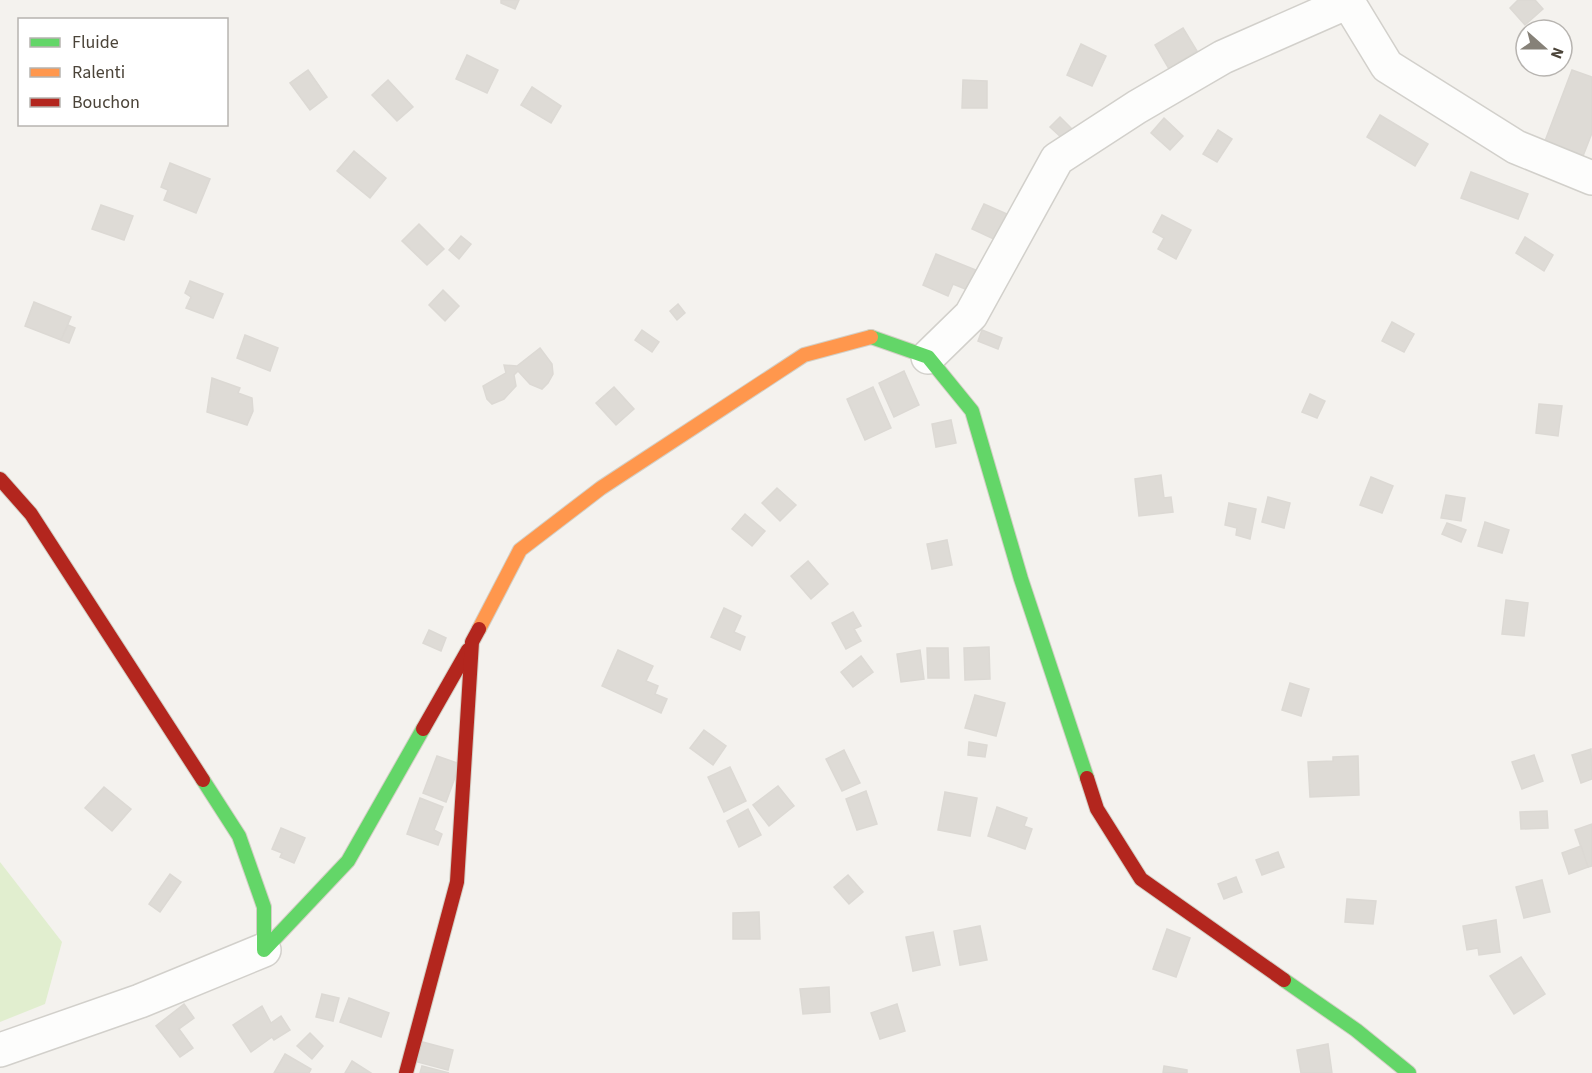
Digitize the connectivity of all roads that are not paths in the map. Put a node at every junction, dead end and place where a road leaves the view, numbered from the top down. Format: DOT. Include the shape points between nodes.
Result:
graph roads {
  1 [pos="1348,1"];
  2 [pos="1592,178"];
  3 [pos="928,357"];
  4 [pos="0,479"];
  5 [pos="472,642"];
  6 [pos="264,950"];
  7 [pos="0,1050"];
  8 [pos="406,1073"];
  9 [pos="1409,1073"];
  1 -- 2 [label="street" via="1387,66 1516,147"];
  1 -- 3 [label="street" via="1223,57 1058,159 970,315"];
  3 -- 5 [label="street" via="871,337 804,355 601,488 520,550"];
  3 -- 9 [label="street" via="972,411 1021,579 1097,809 1140,879 1356,1030"];
  4 -- 6 [label="street" via="31,514 239,836 264,907"];
  5 -- 6 [label="street" via="348,861"];
  5 -- 8 [label="street" via="457,882"];
  6 -- 7 [label="street" via="140,1001"];
}
